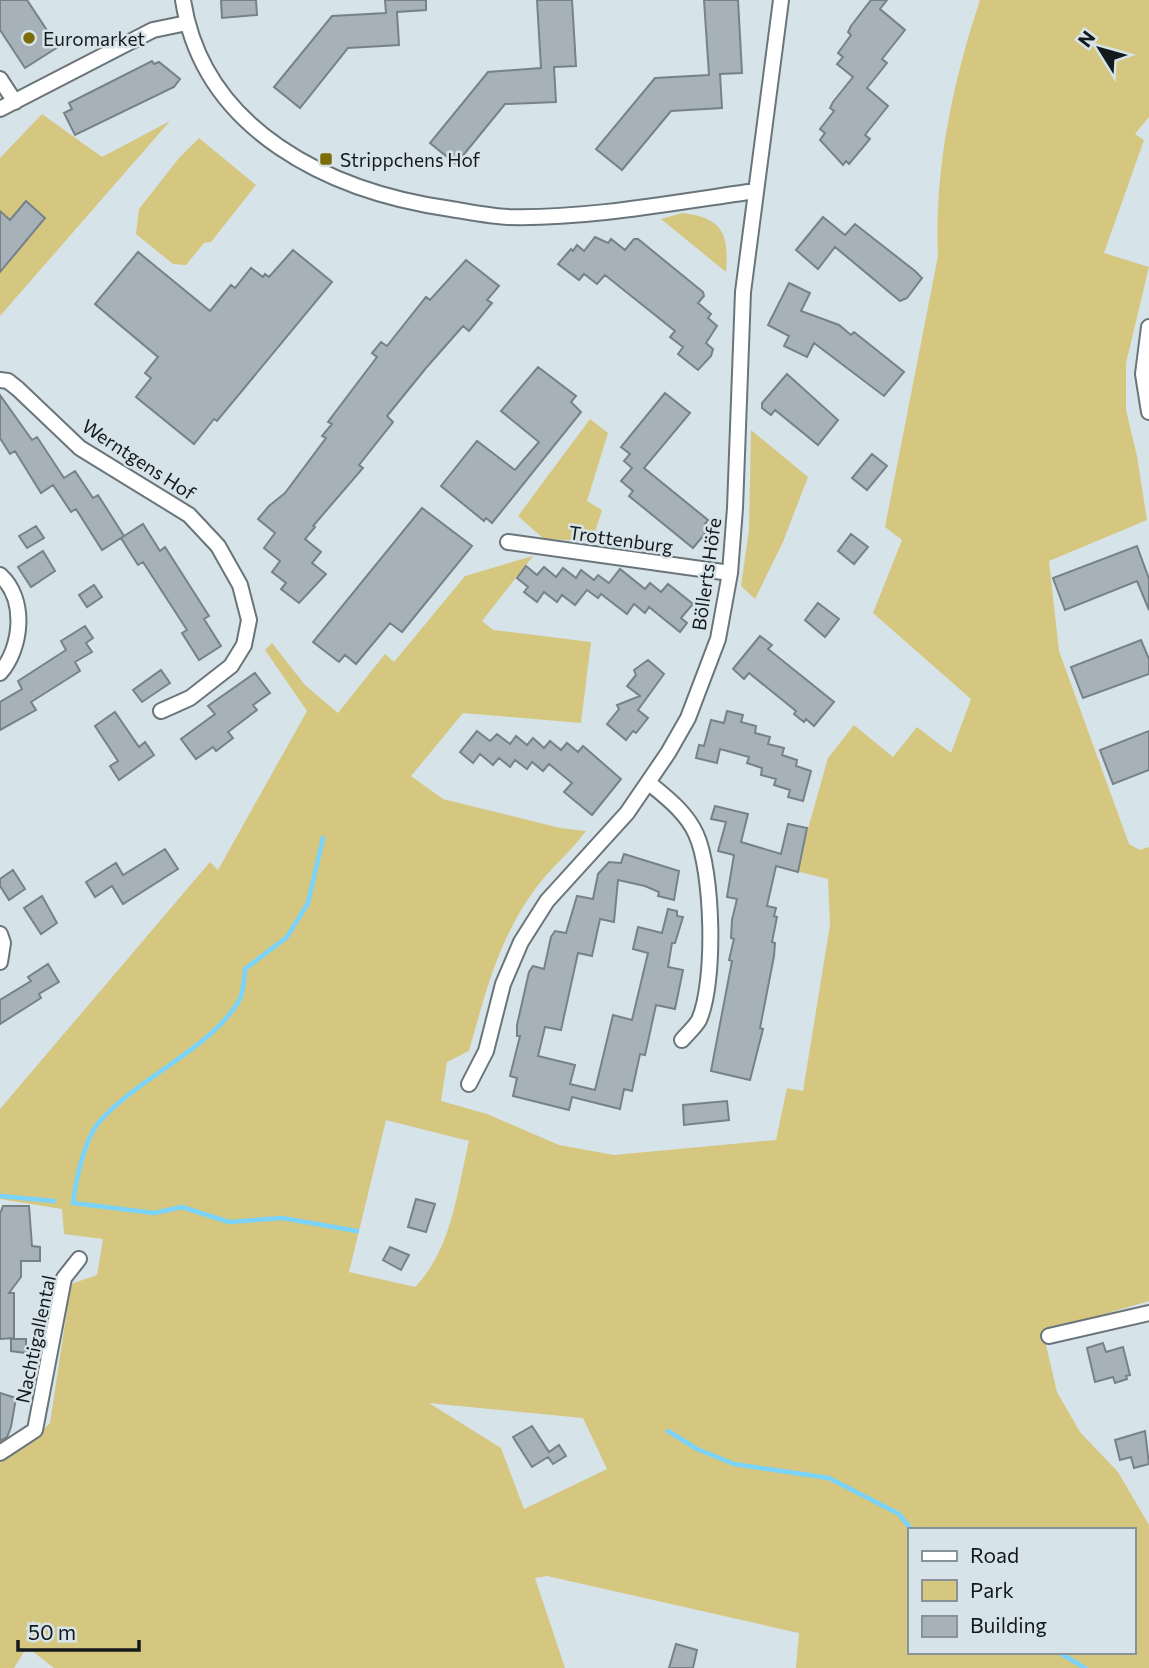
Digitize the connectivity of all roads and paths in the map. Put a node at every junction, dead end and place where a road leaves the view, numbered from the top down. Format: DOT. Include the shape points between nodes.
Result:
graph roads {
  1 [pos="183,0"];
  2 [pos="781,0"];
  3 [pos="187,23"];
  4 [pos="0,79"];
  5 [pos="15,102"];
  6 [pos="0,109"];
  7 [pos="756,191"];
  8 [pos="1149,327"];
  9 [pos="0,380"];
  10 [pos="1149,412"];
  11 [pos="508,542"];
  12 [pos="730,573"];
  13 [pos="0,575"];
  14 [pos="0,673"];
  15 [pos="162,711"];
  16 [pos="649,783"];
  17 [pos="0,934"];
  18 [pos="0,962"];
  19 [pos="682,1040"];
  20 [pos="469,1084"];
  21 [pos="79,1259"];
  22 [pos="1149,1313"];
  23 [pos="1049,1336"];
  24 [pos="0,1453"];
  1 -- 3 [label="street"];
  2 -- 7 [label="street, Böllerts Höfe"];
  3 -- 5 [label="street" via="153,30"];
  3 -- 7 [label="street" via="209,76 246,124 307,166 380,194 468,213 528,217"];
  4 -- 5 [label="street"];
  5 -- 6 [label="street"];
  7 -- 12 [label="street, Böllerts Höfe" via="743,292"];
  8 -- 10 [label="street" via="1143,374"];
  9 -- 15 [label="street, Werntgens Hof" via="19,389 80,448 189,515 218,546 240,585 249,620 238,655 231,666 190,698"];
  11 -- 12 [label="street, Trottenburg"];
  12 -- 16 [label="street, Böllerts Höfe" via="707,674 688,718"];
  13 -- 14 [label="street" via="15,600 19,621 16,645"];
  16 -- 19 [label="street" via="675,804 696,833 708,877 708,971 699,1020"];
  16 -- 20 [label="street, Böllerts Höfe" via="547,901 521,942 503,984 486,1051"];
  17 -- 18 [label="street"];
  21 -- 24 [label="street, Nachtigallental" via="64,1278 35,1430"];
  22 -- 23 [label="street"];
}
